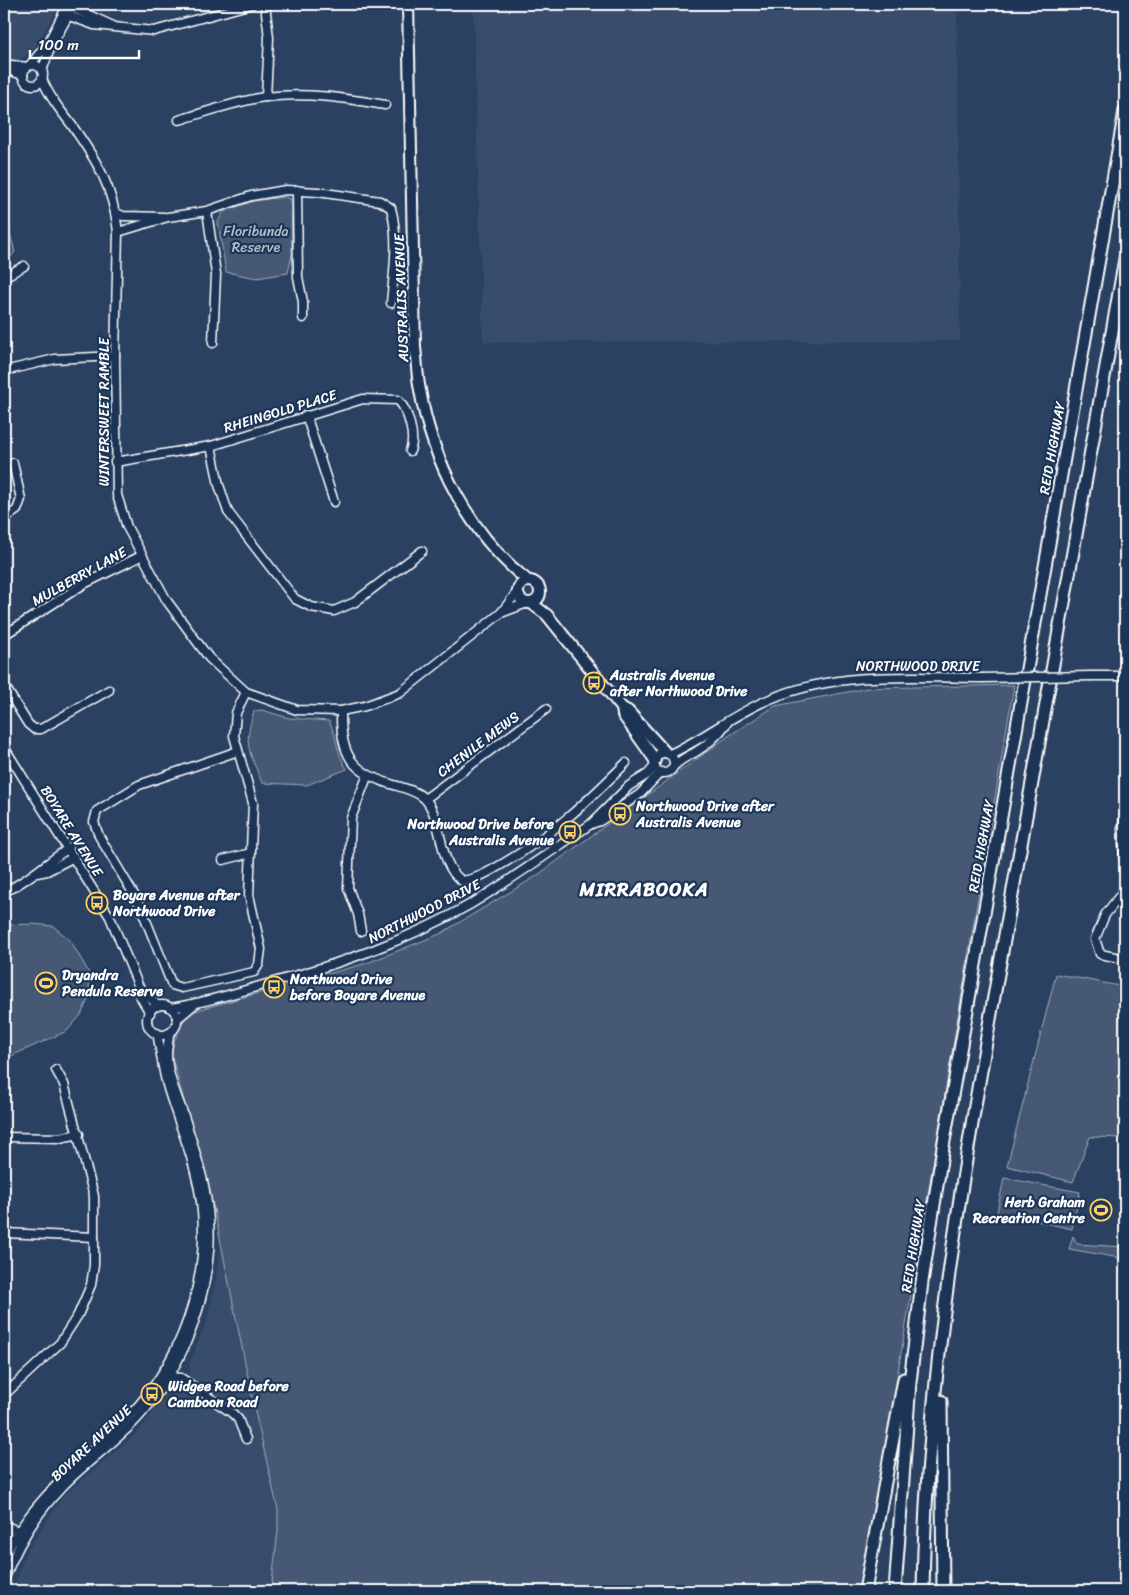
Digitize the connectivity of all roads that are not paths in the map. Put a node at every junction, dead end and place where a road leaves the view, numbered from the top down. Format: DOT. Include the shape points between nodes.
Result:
graph roads {
  1 [pos="252,4"];
  2 [pos="265,4"];
  3 [pos="408,4"];
  4 [pos="71,5"];
  5 [pos="67,15"];
  6 [pos="115,27"];
  7 [pos="4,64"];
  8 [pos="29,66"];
  9 [pos="4,69"];
  10 [pos="22,75"];
  11 [pos="40,78"];
  12 [pos="266,97"];
  13 [pos="385,106"];
  14 [pos="1125,111"];
  15 [pos="179,120"];
  16 [pos="297,190"];
  17 [pos="207,211"];
  18 [pos="116,213"];
  19 [pos="168,218"];
  20 [pos="118,232"];
  21 [pos="1125,259"];
  22 [pos="24,266"];
  23 [pos="4,277"];
  24 [pos="391,303"];
  25 [pos="303,318"];
  26 [pos="213,343"];
  27 [pos="115,356"];
  28 [pos="4,371"];
  29 [pos="306,415"];
  30 [pos="211,446"];
  31 [pos="410,451"];
  32 [pos="115,462"];
  33 [pos="13,463"];
  34 [pos="334,502"];
  35 [pos="4,519"];
  36 [pos="422,551"];
  37 [pos="141,556"];
  38 [pos="510,567"];
  39 [pos="527,580"];
  40 [pos="518,590"];
  41 [pos="540,596"];
  42 [pos="529,603"];
  43 [pos="501,613"];
  44 [pos="548,615"];
  45 [pos="4,635"];
  46 [pos="1123,675"];
  47 [pos="4,685"];
  48 [pos="109,690"];
  49 [pos="246,692"];
  50 [pos="622,708"];
  51 [pos="546,709"];
  52 [pos="341,711"];
  53 [pos="727,723"];
  54 [pos="4,746"];
  55 [pos="238,751"];
  56 [pos="667,753"];
  57 [pos="626,763"];
  58 [pos="655,763"];
  59 [pos="674,766"];
  60 [pos="661,772"];
  61 [pos="367,777"];
  62 [pos="425,800"];
  63 [pos="1125,816"];
  64 [pos="591,824"];
  65 [pos="69,848"];
  66 [pos="251,853"];
  67 [pos="74,857"];
  68 [pos="223,860"];
  69 [pos="1125,869"];
  70 [pos="37,873"];
  71 [pos="1125,889"];
  72 [pos="4,892"];
  73 [pos="362,931"];
  74 [pos="1125,959"];
  75 [pos="139,987"];
  76 [pos="195,1004"];
  77 [pos="158,1006"];
  78 [pos="171,1008"];
  79 [pos="150,1012"];
  80 [pos="177,1019"];
  81 [pos="169,1032"];
  82 [pos="157,1034"];
  83 [pos="56,1070"];
  84 [pos="79,1134"];
  85 [pos="4,1138"];
  86 [pos="4,1233"];
  87 [pos="94,1237"];
  88 [pos="922,1282"];
  89 [pos="941,1337"];
  90 [pos="175,1365"];
  91 [pos="168,1377"];
  92 [pos="180,1378"];
  93 [pos="4,1395"];
  94 [pos="246,1439"];
  95 [pos="4,1526"];
  96 [pos="4,1534"];
  97 [pos="19,1536"];
  98 [pos="4,1558"];
  99 [pos="4,1580"];
  100 [pos="865,1591"];
  101 [pos="895,1591"];
  102 [pos="923,1591"];
  103 [pos="943,1591"];
  1 -- 6 [label="street" via="154,31"];
  2 -- 12 [label="street" via="269,38"];
  3 -- 38 [label="main road, AUSTRALIS AVENUE" via="415,348 419,390 433,441 447,475 465,510"];
  4 -- 5 [label="street"];
  4 -- 6 [label="street"];
  5 -- 6 [label="street" via="94,26"];
  5 -- 8 [label="street"];
  5 -- 11 [label="street"];
  7 -- 8 [label="street"];
  8 -- 10 [label="street"];
  8 -- 11 [label="street" via="36,66"];
  9 -- 10 [label="street"];
  10 -- 11 [label="street" via="27,84"];
  11 -- 18 [label="street, WINTERSWEET RAMBLE" via="94,158 111,191"];
  12 -- 13 [label="street" via="338,97"];
  12 -- 15 [label="street"];
  14 -- 88 [label="highway, REID HIGHWAY"];
  16 -- 17 [label="street" via="252,196"];
  16 -- 24 [label="street" via="380,201 391,208 395,237"];
  16 -- 25 [label="street" via="298,276"];
  17 -- 19 [label="street"];
  17 -- 26 [label="street" via="216,274"];
  18 -- 19 [label="street"];
  18 -- 20 [label="street, WINTERSWEET RAMBLE"];
  19 -- 20 [label="street"];
  20 -- 27 [label="street, WINTERSWEET RAMBLE"];
  21 -- 89 [label="highway" via="969,1138"];
  22 -- 23 [label="street"];
  27 -- 28 [label="street" via="54,359"];
  27 -- 32 [label="street, WINTERSWEET RAMBLE"];
  29 -- 30 [label="street, RHEINGOLD PLACE"];
  29 -- 31 [label="street, RHEINGOLD PLACE" via="363,399 398,400 405,407 413,444"];
  29 -- 34 [label="street"];
  30 -- 32 [label="street, RHEINGOLD PLACE"];
  30 -- 36 [label="street" via="228,512 295,599 312,607 334,611 356,602"];
  32 -- 37 [label="street, WINTERSWEET RAMBLE" via="117,495"];
  33 -- 35 [label="street" via="21,499 17,510"];
  37 -- 45 [label="street, MULBERRY LANE" via="76,589"];
  37 -- 49 [label="street, WINTERSWEET RAMBLE" via="167,601 208,658"];
  38 -- 39 [label="main road, AUSTRALIS AVENUE"];
  38 -- 40 [label="main road, AUSTRALIS AVENUE"];
  39 -- 40 [label="main road"];
  39 -- 41 [label="main road" via="538,584"];
  40 -- 42 [label="main road" via="520,599"];
  40 -- 43 [label="street, WINTERSWEET RAMBLE"];
  41 -- 42 [label="main road"];
  41 -- 44 [label="main road"];
  42 -- 43 [label="street, WINTERSWEET RAMBLE"];
  42 -- 44 [label="main road"];
  43 -- 52 [label="street, WINTERSWEET RAMBLE" via="400,692 366,706"];
  44 -- 50 [label="main road"];
  46 -- 53 [label="street, NORTHWOOD DRIVE, bridge" via="844,679 808,686 771,699"];
  47 -- 48 [label="street" via="34,729 41,729"];
  49 -- 52 [label="street, WINTERSWEET RAMBLE" via="297,710"];
  49 -- 55 [label="street" via="236,713 234,736"];
  50 -- 56 [label="main road"];
  50 -- 58 [label="main road" via="623,715"];
  51 -- 62 [label="street, CHENILE MEWS"];
  52 -- 61 [label="street" via="340,734 346,754"];
  53 -- 56 [label="street, NORTHWOOD DRIVE"];
  53 -- 59 [label="street, NORTHWOOD DRIVE" via="708,742"];
  54 -- 65 [label="street, BOYARE AVENUE"];
  55 -- 66 [label="street" via="252,803"];
  55 -- 66 [label="street" via="139,785 98,811 94,822 99,836 139,902 172,985 182,988 254,972 260,964 261,949 249,895"];
  56 -- 58 [label="street" via="658,754"];
  56 -- 59 [label="street" via="674,759"];
  57 -- 62 [label="street" via="574,814 533,846 472,880 462,881 454,876"];
  58 -- 60 [label="street"];
  58 -- 64 [label="street, NORTHWOOD DRIVE" via="648,774 629,786"];
  59 -- 60 [label="street" via="668,772"];
  60 -- 64 [label="street, NORTHWOOD DRIVE" via="640,794"];
  61 -- 62 [label="street" via="411,791"];
  61 -- 73 [label="street" via="351,818 348,888"];
  63 -- 69 [label="street" via="1122,850"];
  64 -- 76 [label="street, NORTHWOOD DRIVE" via="536,864 401,940 322,970"];
  65 -- 67 [label="street, BOYARE AVENUE"];
  65 -- 70 [label="street"];
  66 -- 68 [label="street"];
  67 -- 70 [label="street"];
  67 -- 75 [label="street, BOYARE AVENUE" via="110,917"];
  70 -- 72 [label="street"];
  71 -- 74 [label="street" via="1105,914 1095,938 1100,954"];
  75 -- 77 [label="street, BOYARE AVENUE"];
  75 -- 79 [label="street, BOYARE AVENUE" via="140,996"];
  76 -- 78 [label="street, NORTHWOOD DRIVE"];
  76 -- 80 [label="street, NORTHWOOD DRIVE"];
  77 -- 78 [label="street"];
  77 -- 79 [label="street"];
  78 -- 80 [label="street"];
  79 -- 82 [label="street" via="148,1024"];
  80 -- 81 [label="street"];
  81 -- 82 [label="street"];
  81 -- 90 [label="street, BOYARE AVENUE" via="167,1056 203,1176 210,1223 208,1263 200,1304"];
  82 -- 97 [label="street, BOYARE AVENUE" via="167,1085 199,1192 202,1250 193,1299 181,1337 158,1380 129,1416 43,1497"];
  83 -- 84 [label="street" via="64,1084"];
  84 -- 85 [label="street" via="60,1138"];
  84 -- 87 [label="street" via="94,1196"];
  86 -- 87 [label="street"];
  87 -- 93 [label="street" via="91,1285 78,1315 60,1343"];
  88 -- 100 [label="highway"];
  88 -- 101 [label="highway, REID HIGHWAY" via="901,1475"];
  89 -- 102 [label="highway" via="928,1476"];
  89 -- 103 [label="highway"];
  90 -- 91 [label="street, BOYARE AVENUE"];
  90 -- 92 [label="street"];
  91 -- 92 [label="street"];
  91 -- 97 [label="street, BOYARE AVENUE" via="133,1422 62,1487"];
  92 -- 94 [label="street" via="232,1413"];
  95 -- 97 [label="street"];
  96 -- 97 [label="street"];
  97 -- 98 [label="street, BOYARE AVENUE"];
  97 -- 99 [label="street, BOYARE AVENUE"];
}
